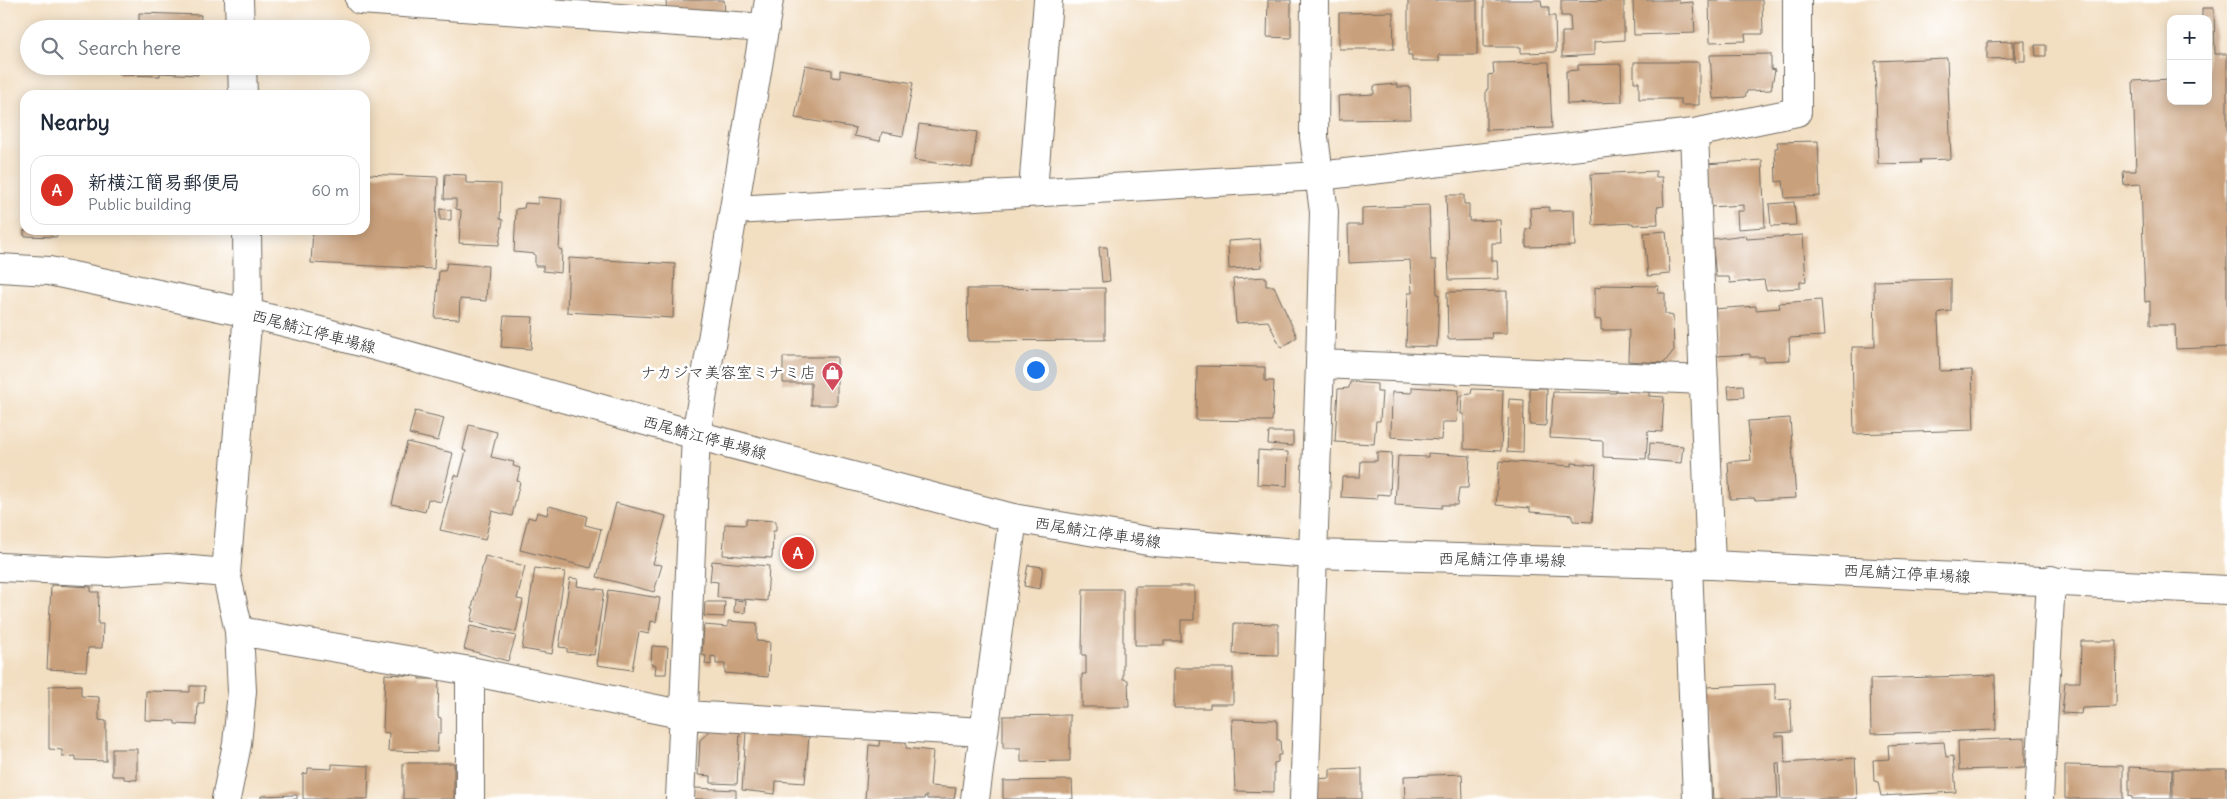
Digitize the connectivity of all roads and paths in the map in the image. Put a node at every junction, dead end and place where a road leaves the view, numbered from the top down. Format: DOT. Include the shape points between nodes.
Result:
graph roads {
  1 [pos="239,0"];
  2 [pos="360,0"];
  3 [pos="769,0"];
  4 [pos="1048,0"];
  5 [pos="1315,0"];
  6 [pos="1797,0"];
  7 [pos="240,20"];
  8 [pos="765,28"];
  9 [pos="242,75"];
  10 [pos="243,90"];
  11 [pos="1694,133"];
  12 [pos="1319,176"];
  13 [pos="1033,191"];
  14 [pos="734,210"];
  15 [pos="247,235"];
  16 [pos="0,268"];
  17 [pos="248,313"];
  18 [pos="1320,364"];
  19 [pos="1704,380"];
  20 [pos="696,435"];
  21 [pos="1013,518"];
  22 [pos="1312,554"];
  23 [pos="1700,564"];
  24 [pos="0,567"];
  25 [pos="226,573"];
  26 [pos="2051,580"];
  27 [pos="2227,590"];
  28 [pos="239,631"];
  29 [pos="470,671"];
  30 [pos="684,715"];
  31 [pos="984,732"];
  32 [pos="226,799"];
  33 [pos="470,799"];
  34 [pos="680,799"];
  35 [pos="975,799"];
  36 [pos="1304,799"];
  37 [pos="1697,799"];
  38 [pos="2039,799"];
  1 -- 7 [label="street"];
  2 -- 8 [label="street"];
  3 -- 8 [label="street"];
  4 -- 13 [label="street"];
  5 -- 12 [label="street" via="1314,137"];
  6 -- 11 [label="street" via="1797,112"];
  8 -- 14 [label="street"];
  9 -- 10 [label="street"];
  11 -- 12 [label="street"];
  11 -- 19 [label="street"];
  12 -- 13 [label="street"];
  12 -- 18 [label="street" via="1324,212"];
  13 -- 14 [label="street"];
  14 -- 20 [label="street"];
  15 -- 17 [label="street"];
  16 -- 17 [label="street, 西尾鯖江停車場線" via="49,272"];
  17 -- 20 [label="street, 西尾鯖江停車場線"];
  17 -- 25 [label="street"];
  18 -- 19 [label="street"];
  18 -- 22 [label="street"];
  19 -- 23 [label="street"];
  20 -- 21 [label="street, 西尾鯖江停車場線"];
  20 -- 30 [label="street"];
  21 -- 22 [label="street, 西尾鯖江停車場線" via="1154,542"];
  21 -- 31 [label="street"];
  22 -- 23 [label="street, 西尾鯖江停車場線"];
  22 -- 36 [label="street"];
  23 -- 26 [label="street, 西尾鯖江停車場線"];
  23 -- 37 [label="street"];
  24 -- 25 [label="street" via="107,572 168,568"];
  25 -- 28 [label="street"];
  26 -- 27 [label="street, 西尾鯖江停車場線"];
  26 -- 38 [label="street"];
  28 -- 29 [label="street"];
  28 -- 32 [label="street" via="242,691"];
  29 -- 30 [label="street"];
  29 -- 33 [label="street"];
  30 -- 31 [label="street"];
  30 -- 34 [label="street"];
  31 -- 35 [label="street"];
}
